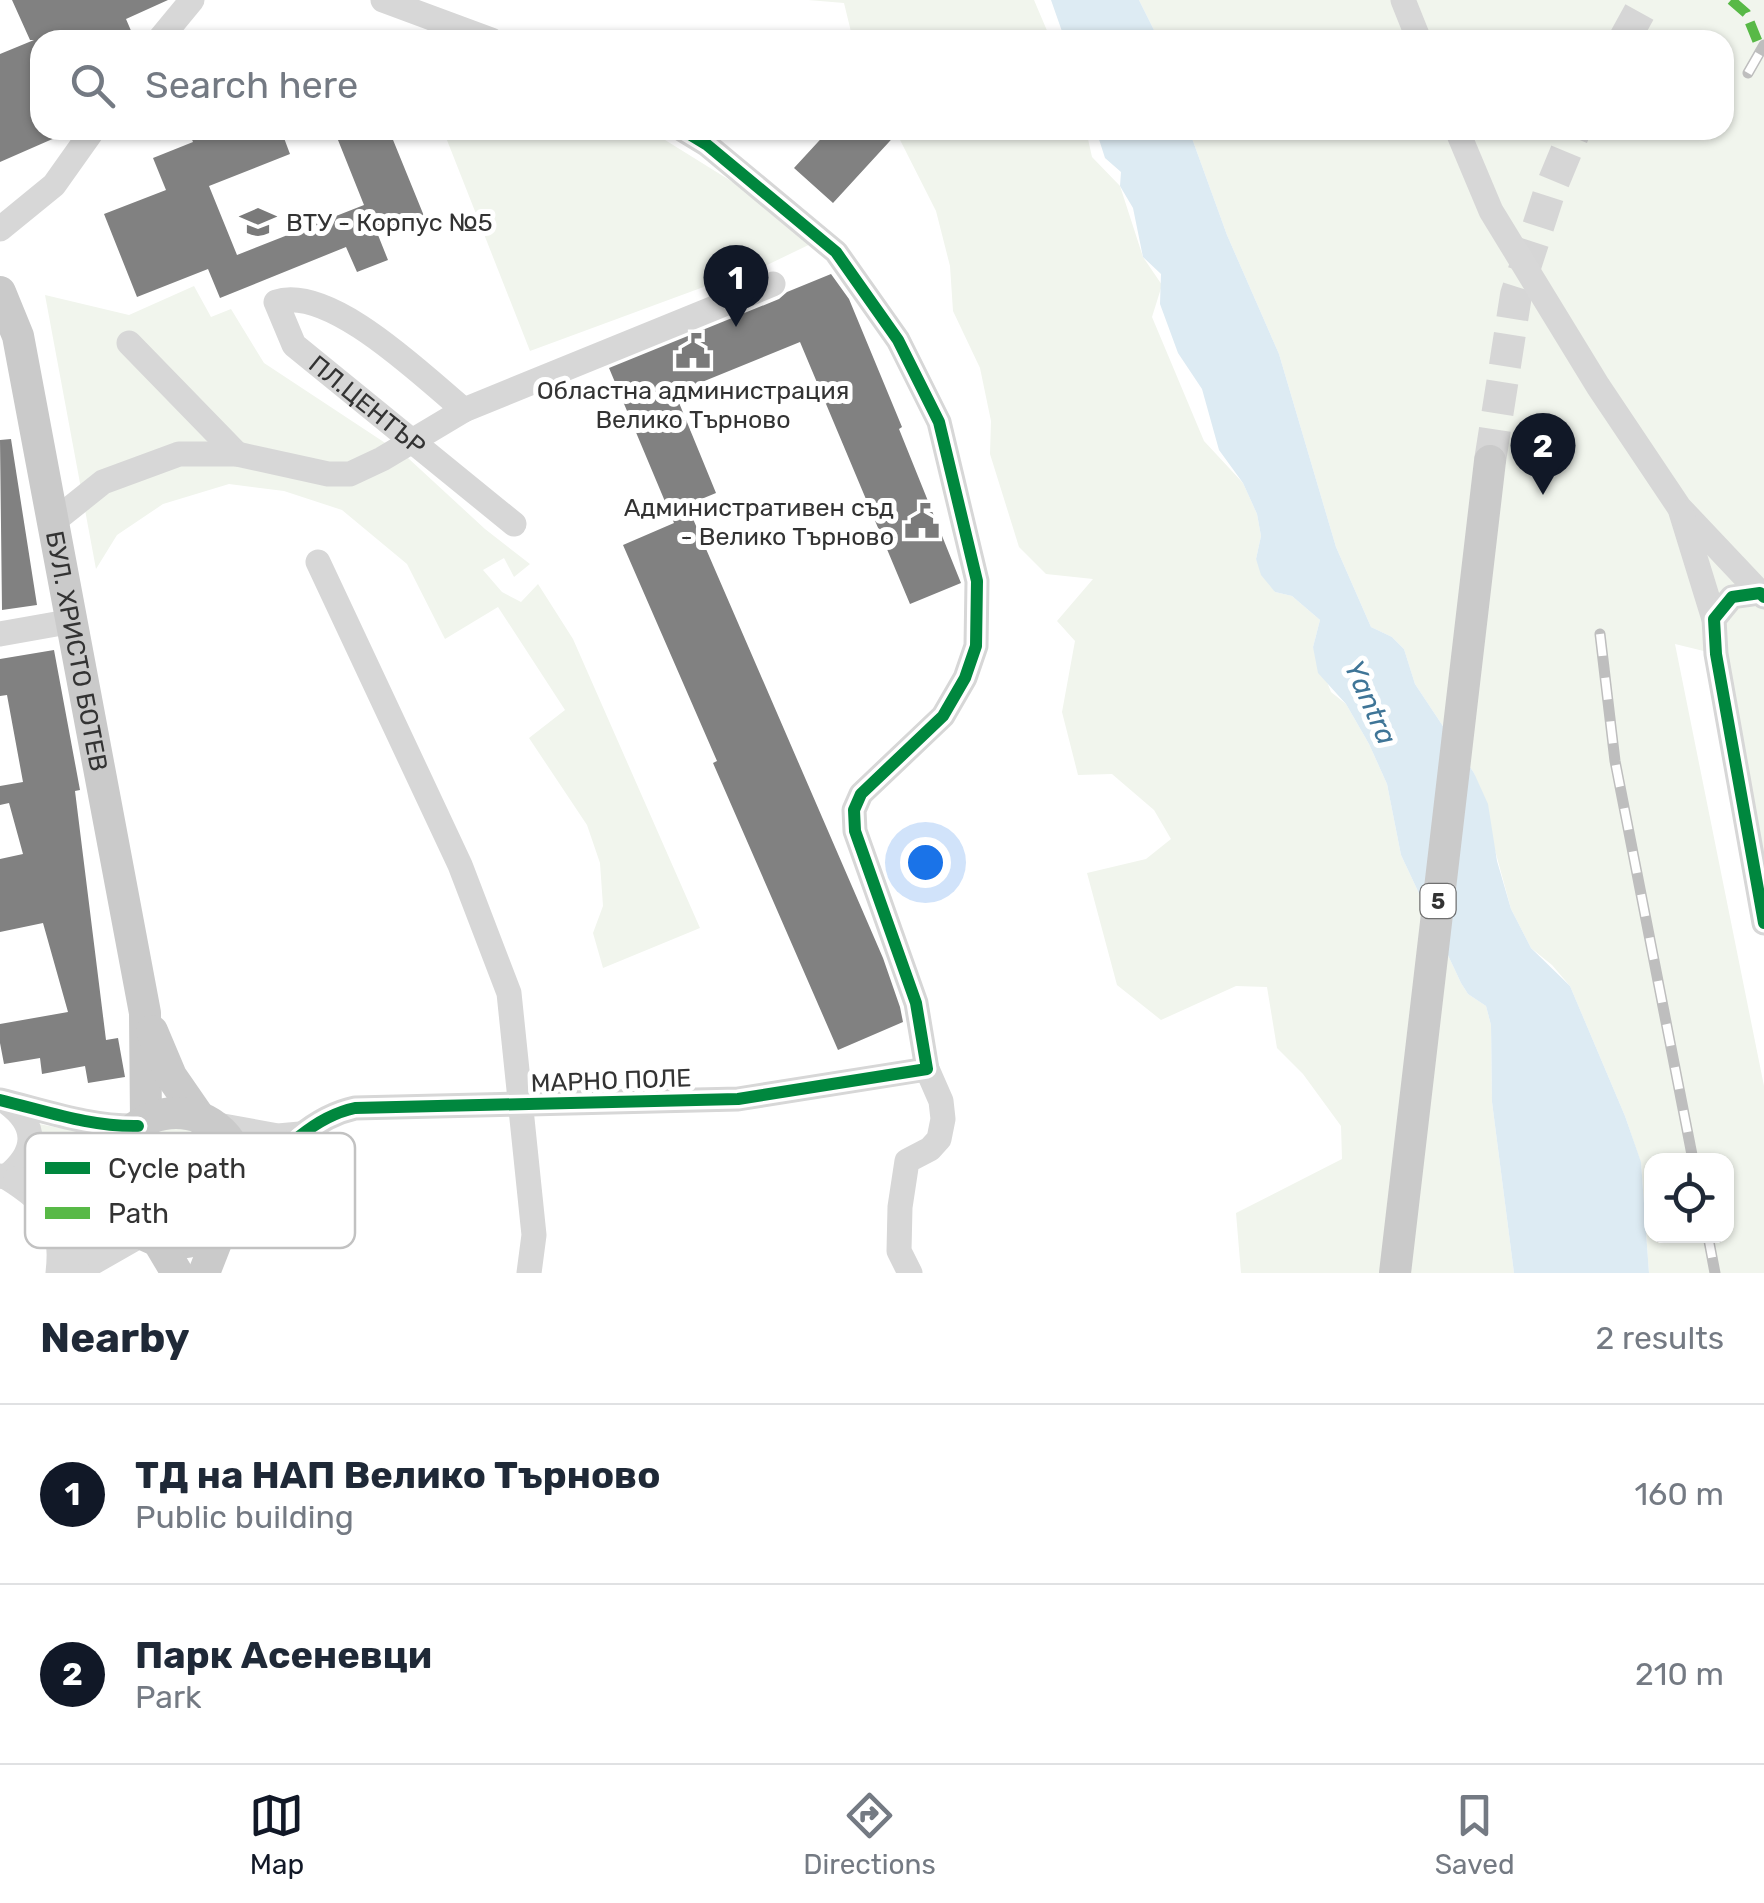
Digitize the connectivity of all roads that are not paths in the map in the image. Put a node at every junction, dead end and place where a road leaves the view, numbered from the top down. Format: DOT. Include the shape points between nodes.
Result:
graph roads {
  1 [pos="192,0"];
  2 [pos="383,0"];
  3 [pos="1403,0"];
  4 [pos="166,30"];
  5 [pos="464,30"];
  6 [pos="1415,30"];
  7 [pos="86,140"];
  8 [pos="699,140"];
  9 [pos="1461,140"];
  10 [pos="0,230"];
  11 [pos="773,284"];
  12 [pos="0,292"];
  13 [pos="128,342"];
  14 [pos="464,410"];
  15 [pos="414,440"];
  16 [pos="238,454"];
  17 [pos="1490,461"];
  18 [pos="1680,508"];
  19 [pos="54,522"];
  20 [pos="514,524"];
  21 [pos="318,562"];
  22 [pos="1762,595"];
  23 [pos="1714,619"];
  24 [pos="73,621"];
  25 [pos="0,634"];
  26 [pos="1764,923"];
  27 [pos="145,1013"];
  28 [pos="927,1069"];
  29 [pos="2,1100"];
  30 [pos="522,1105"];
  31 [pos="206,1121"];
  32 [pos="142,1123"];
  33 [pos="29,1133"];
  34 [pos="133,1133"];
  35 [pos="223,1133"];
  36 [pos="264,1133"];
  37 [pos="302,1133"];
  38 [pos="25,1157"];
  39 [pos="3,1176"];
  40 [pos="25,1189"];
  41 [pos="59,1248"];
  42 [pos="78,1248"];
  43 [pos="127,1248"];
  44 [pos="159,1248"];
  45 [pos="215,1248"];
  46 [pos="61,1273"];
  47 [pos="74,1273"];
  48 [pos="177,1273"];
  49 [pos="204,1273"];
  50 [pos="529,1273"];
  51 [pos="910,1273"];
  52 [pos="1395,1273"];
  1 -- 4 [label="street"];
  2 -- 5 [label="street"];
  3 -- 6 [label="street"];
  7 -- 10 [label="street" via="54,184"];
  8 -- 28 [label="street" via="836,252 898,340 939,422 977,581 976,646 944,716 861,794 854,810 855,831 916,1003"];
  9 -- 18 [label="street" via="1491,211"];
  11 -- 14 [label="street"];
  12 -- 19 [label="main road, БУЛ. ХРИСТО БОТЕВ" via="18,336"];
  13 -- 16 [label="street"];
  14 -- 15 [label="street"];
  14 -- 15 [label="street, ПЛ.ЦЕНТЪР" via="362,326 308,300 276,302 294,344"];
  15 -- 16 [label="street" via="350,474"];
  15 -- 20 [label="street, ПЛ.ЦЕНТЪР"];
  16 -- 19 [label="street" via="179,454 103,482"];
  17 -- 52 [label="main road, 5"];
  18 -- 22 [label="street"];
  18 -- 23 [label="street"];
  19 -- 24 [label="main road, БУЛ. ХРИСТО БОТЕВ"];
  21 -- 30 [label="street" via="460,865 509,992"];
  22 -- 23 [label="street" via="1732,597"];
  23 -- 26 [label="street"];
  24 -- 25 [label="street"];
  24 -- 27 [label="main road, БУЛ. ХРИСТО БОТЕВ"];
  27 -- 31 [label="main road, БУЛ. ХРИСТО БОТЕВ" via="172,1076"];
  27 -- 32 [label="main road, БУЛ. ХРИСТО БОТЕВ"];
  28 -- 30 [label="street, МАРНО ПОЛЕ" via="738,1099"];
  28 -- 51 [label="street" via="943,1119 930,1150 907,1161 899,1251"];
  29 -- 32 [label="street" via="87,1122"];
  29 -- 33 [label="street"];
  30 -- 37 [label="street, МАРНО ПОЛЕ" via="356,1108"];
  30 -- 50 [label="street" via="534,1235"];
  31 -- 32 [label="main road" via="182,1113"];
  31 -- 35 [label="main road"];
  31 -- 36 [label="street"];
  32 -- 34 [label="main road"];
  38 -- 39 [label="street"];
  39 -- 40 [label="street"];
  41 -- 46 [label="street"];
  42 -- 46 [label="street"];
  43 -- 47 [label="street"];
  44 -- 48 [label="main road"];
  45 -- 49 [label="main road"];
}
